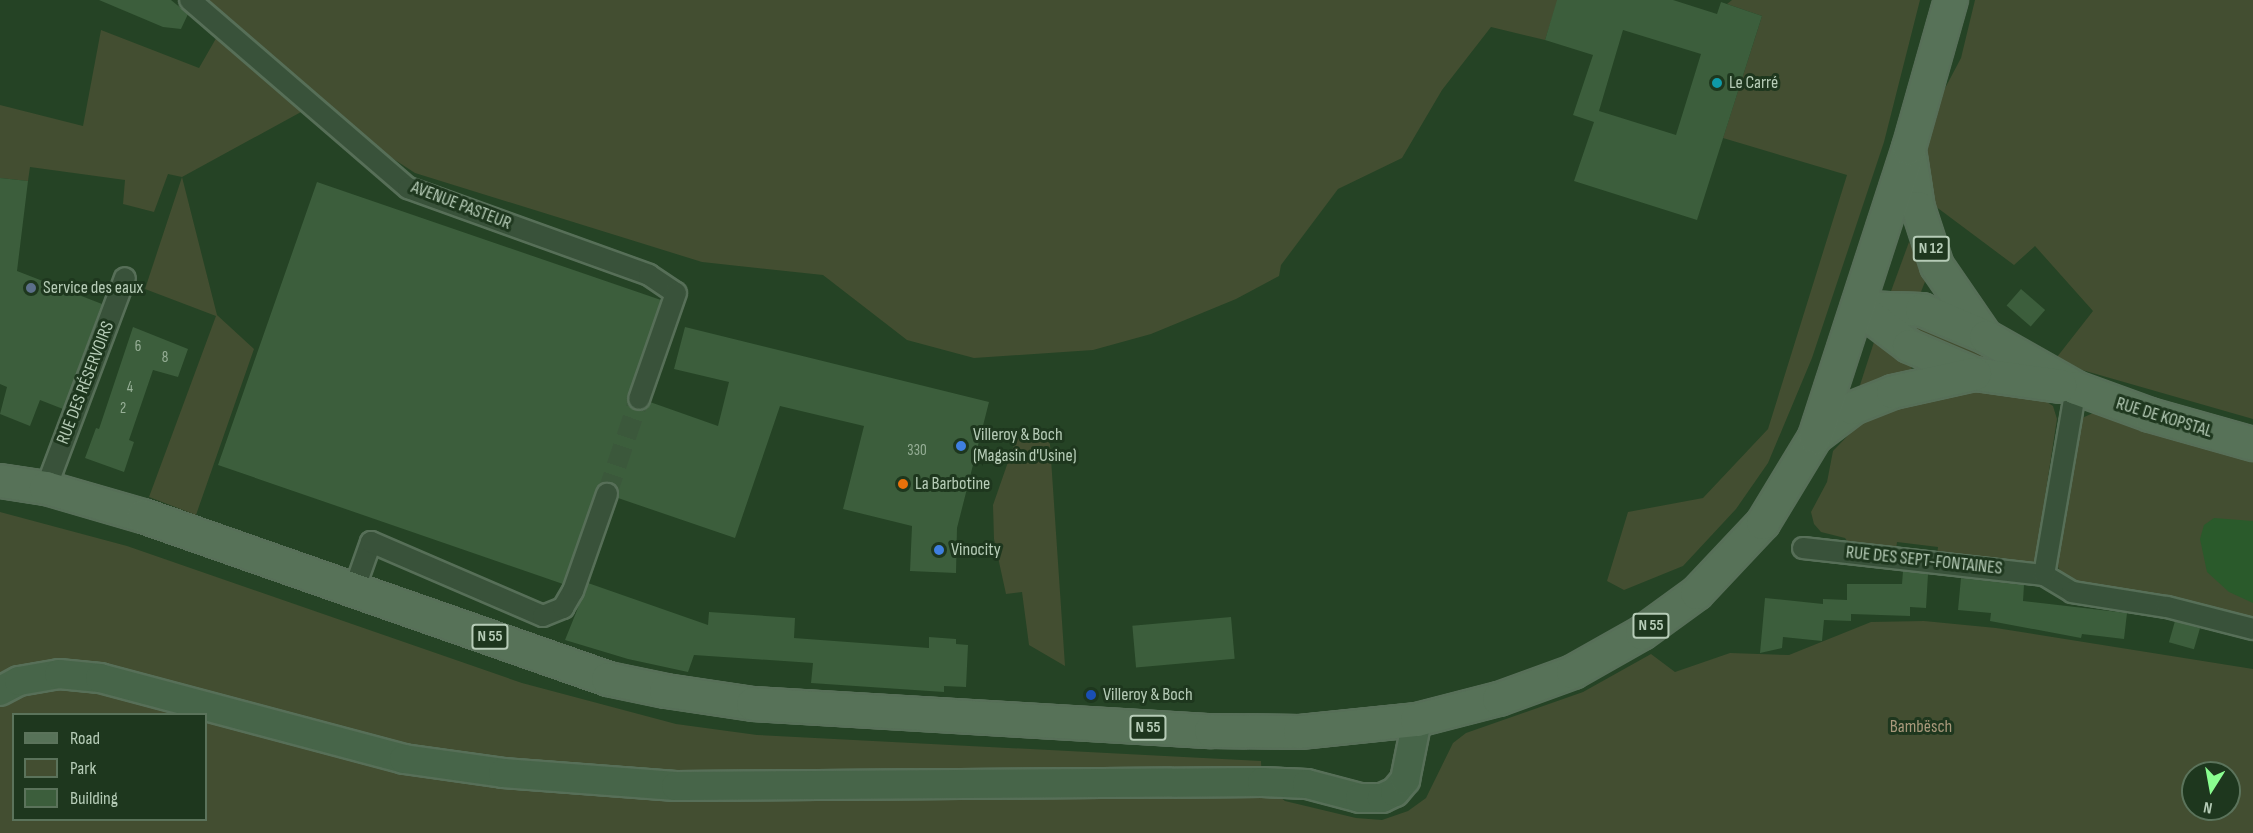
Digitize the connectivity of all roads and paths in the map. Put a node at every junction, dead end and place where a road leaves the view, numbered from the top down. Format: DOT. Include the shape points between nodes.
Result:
graph roads {
  1 [pos="190,0"];
  2 [pos="1951,0"];
  3 [pos="1909,148"];
  4 [pos="125,278"];
  5 [pos="1859,308"];
  6 [pos="1986,337"];
  7 [pos="1975,374"];
  8 [pos="2076,388"];
  9 [pos="639,399"];
  10 [pos="1815,437"];
  11 [pos="2253,444"];
  12 [pos="0,481"];
  13 [pos="46,488"];
  14 [pos="607,494"];
  15 [pos="1803,548"];
  16 [pos="2044,575"];
  17 [pos="354,590"];
  18 [pos="2253,629"];
  19 [pos="0,691"];
  20 [pos="1417,720"];
  1 -- 9 [label="street, AVENUE PASTEUR" via="408,188 649,275 676,293"];
  2 -- 3 [label="main road, N 12"];
  3 -- 5 [label="main road, N 12"];
  3 -- 6 [label="main road, RUE DE KOPSTAL / N 12" via="1918,208 1937,266"];
  4 -- 13 [label="street, RUE DES RÉSERVOIRS"];
  5 -- 6 [label="main road, RUE DE KOPSTAL / N 12" via="1922,310"];
  5 -- 7 [label="main road, RUE DE KOPSTAL / N 12" via="1909,346"];
  5 -- 10 [label="main road, N 12"];
  6 -- 8 [label="main road, RUE DE KOPSTAL / N 12"];
  7 -- 8 [label="main road, RUE DE KOPSTAL / N 12"];
  7 -- 10 [label="main road, RUE DE KOPSTAL / N 12" via="1893,392 1853,408"];
  8 -- 11 [label="main road, RUE DE KOPSTAL / N 12" via="2150,415"];
  8 -- 16 [label="street"];
  10 -- 20 [label="main road, N 55" via="1763,523 1697,593 1642,633 1573,672 1499,699"];
  12 -- 13 [label="main road, N 55"];
  13 -- 17 [label="main road, N 55" via="143,516"];
  14 -- 17 [label="street" via="573,591 563,608 543,616 371,542"];
  15 -- 16 [label="street, RUE DES SEPT-FONTAINES"];
  16 -- 18 [label="street, RUE DES SEPT-FONTAINES" via="2072,592 2167,608"];
  17 -- 20 [label="main road, N 55" via="608,679 753,704 1211,731 1300,732"];
  19 -- 20 [label="main road" via="19,681 59,674 100,678 404,759 503,773 676,786 1262,782 1308,784 1360,798 1382,798 1395,792 1405,780"];
}
